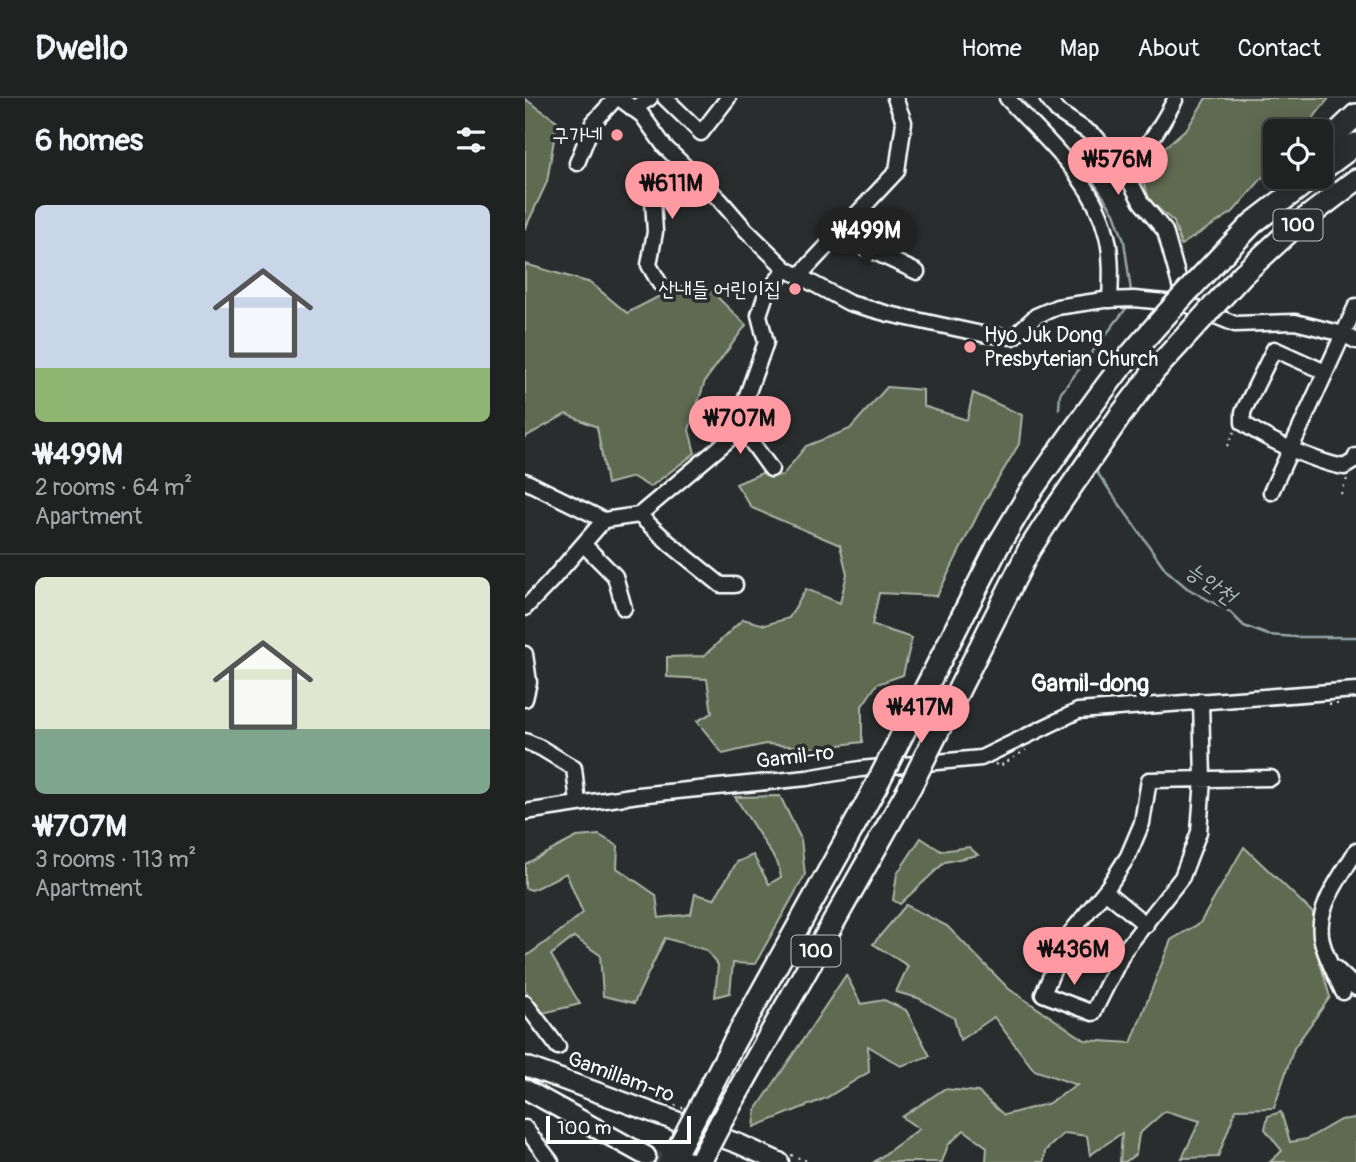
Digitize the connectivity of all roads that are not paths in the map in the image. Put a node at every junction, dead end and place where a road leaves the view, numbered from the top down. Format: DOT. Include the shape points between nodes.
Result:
graph roads {
  1 [pos="618,98"];
  2 [pos="650,98"];
  3 [pos="665,98"];
  4 [pos="728,98"];
  5 [pos="895,98"];
  6 [pos="1007,98"];
  7 [pos="1047,98"];
  8 [pos="1175,100"];
  9 [pos="633,109"];
  10 [pos="1356,115"];
  11 [pos="1333,137"];
  12 [pos="1356,144"];
  13 [pos="1333,161"];
  14 [pos="577,163"];
  15 [pos="1123,168"];
  16 [pos="691,171"];
  17 [pos="1356,180"];
  18 [pos="1283,189"];
  19 [pos="1297,189"];
  20 [pos="1253,223"];
  21 [pos="843,230"];
  22 [pos="793,272"];
  23 [pos="917,272"];
  24 [pos="660,284"];
  25 [pos="1110,300"];
  26 [pos="1186,304"];
  27 [pos="1356,306"];
  28 [pos="1349,338"];
  29 [pos="1325,373"];
  30 [pos="737,422"];
  31 [pos="1290,448"];
  32 [pos="1356,456"];
  33 [pos="771,469"];
  34 [pos="525,481"];
  35 [pos="1271,492"];
  36 [pos="639,515"];
  37 [pos="604,520"];
  38 [pos="584,545"];
  39 [pos="734,585"];
  40 [pos="525,608"];
  41 [pos="624,608"];
  42 [pos="525,654"];
  43 [pos="1356,690"];
  44 [pos="525,699"];
  45 [pos="1201,701"];
  46 [pos="525,741"];
  47 [pos="1271,778"];
  48 [pos="1203,779"];
  49 [pos="578,803"];
  50 [pos="525,812"];
  51 [pos="1356,851"];
  52 [pos="1105,891"];
  53 [pos="1146,925"];
  54 [pos="1350,990"];
  55 [pos="525,1003"];
  56 [pos="558,1047"];
  57 [pos="533,1069"];
  58 [pos="527,1090"];
  59 [pos="525,1128"];
  60 [pos="675,1154"];
  61 [pos="646,1156"];
  62 [pos="701,1160"];
  63 [pos="551,1162"];
  64 [pos="779,1162"];
  1 -- 9 [label="street"];
  1 -- 14 [label="street" via="593,123"];
  2 -- 9 [label="street"];
  3 -- 4 [label="street" via="701,132"];
  5 -- 21 [label="street" via="904,122 897,171"];
  6 -- 25 [label="street" via="1082,180 1095,203 1107,236"];
  7 -- 15 [label="street" via="1057,111 1096,137"];
  8 -- 15 [label="street" via="1157,133"];
  9 -- 16 [label="street"];
  10 -- 11 [label="highway"];
  12 -- 13 [label="highway"];
  15 -- 26 [label="street" via="1141,202 1165,232"];
  16 -- 22 [label="street"];
  16 -- 24 [label="street" via="684,179 662,185 653,200 655,232 649,265"];
  17 -- 62 [label="highway, 100, bridge" via="1243,274 1155,370 1053,513 1029,551 911,785"];
  18 -- 20 [label="highway"];
  19 -- 20 [label="highway, 100"];
  20 -- 60 [label="highway, 100, bridge" via="1124,363 1029,494"];
  21 -- 22 [label="street"];
  21 -- 23 [label="street" via="853,242"];
  22 -- 25 [label="street" via="849,303 1013,337 1036,316 1057,307"];
  22 -- 30 [label="street" via="766,294 759,315 766,342"];
  25 -- 26 [label="street"];
  26 -- 28 [label="street" via="1235,324 1295,322"];
  27 -- 28 [label="street"];
  28 -- 29 [label="street"];
  29 -- 31 [label="street"];
  29 -- 31 [label="street" via="1274,349 1244,412 1243,424"];
  30 -- 33 [label="street"];
  30 -- 36 [label="street" via="732,437"];
  31 -- 32 [label="street" via="1345,467"];
  31 -- 35 [label="street"];
  34 -- 37 [label="street"];
  36 -- 37 [label="street"];
  36 -- 39 [label="street" via="721,585"];
  37 -- 38 [label="street"];
  38 -- 40 [label="street"];
  38 -- 41 [label="street" via="615,576"];
  42 -- 44 [label="street" via="529,682"];
  43 -- 45 [label="street, Gamil-ro"];
  45 -- 48 [label="street"];
  45 -- 49 [label="street, Gamil-ro" via="1078,711 981,758"];
  46 -- 49 [label="street" via="574,768"];
  47 -- 48 [label="street"];
  48 -- 52 [label="street" via="1149,780 1142,823"];
  48 -- 53 [label="street" via="1199,832 1182,877"];
  49 -- 50 [label="street, Gamil-ro"];
  51 -- 54 [label="street" via="1320,922 1331,964"];
  52 -- 53 [label="street"];
  52 -- 53 [label="street" via="1068,936 1043,994 1094,1013 1124,951"];
  55 -- 56 [label="street"];
  57 -- 58 [label="main road"];
  57 -- 64 [label="main road, Gamillam-ro"];
  58 -- 61 [label="main road"];
  59 -- 63 [label="street"];
}
